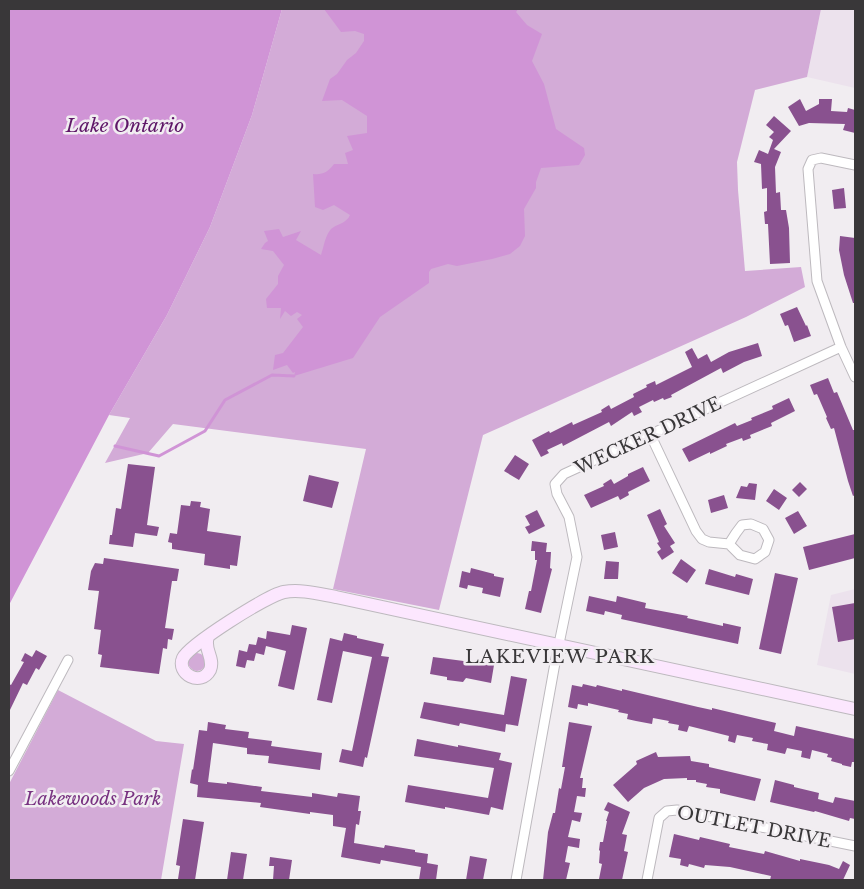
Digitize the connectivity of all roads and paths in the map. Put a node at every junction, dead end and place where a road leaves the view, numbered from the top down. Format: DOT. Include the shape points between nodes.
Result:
graph roads {
  1 [pos="855,165"];
  2 [pos="841,347"];
  3 [pos="855,377"];
  4 [pos="651,436"];
  5 [pos="729,544"];
  6 [pos="208,637"];
  7 [pos="559,645"];
  8 [pos="68,660"];
  9 [pos="855,709"];
  10 [pos="9,771"];
  11 [pos="855,846"];
  12 [pos="516,880"];
  13 [pos="647,880"];
  1 -- 2 [label="street" via="821,158 812,160 808,169 817,281"];
  2 -- 3 [label="street"];
  2 -- 4 [label="street, WECKER DRIVE"];
  4 -- 5 [label="street" via="696,531 709,542"];
  4 -- 7 [label="street, WECKER DRIVE" via="564,474 555,484 569,517 578,557"];
  5 -- 5 [label="street" via="740,555 755,559 765,552 769,540 763,529 751,524 742,525"];
  6 -- 7 [label="street" via="271,595 298,591"];
  7 -- 9 [label="street"];
  7 -- 12 [label="street"];
  8 -- 10 [label="street"];
  11 -- 13 [label="street, OUTLET DRIVE" via="677,810 667,811 659,818"];
}
